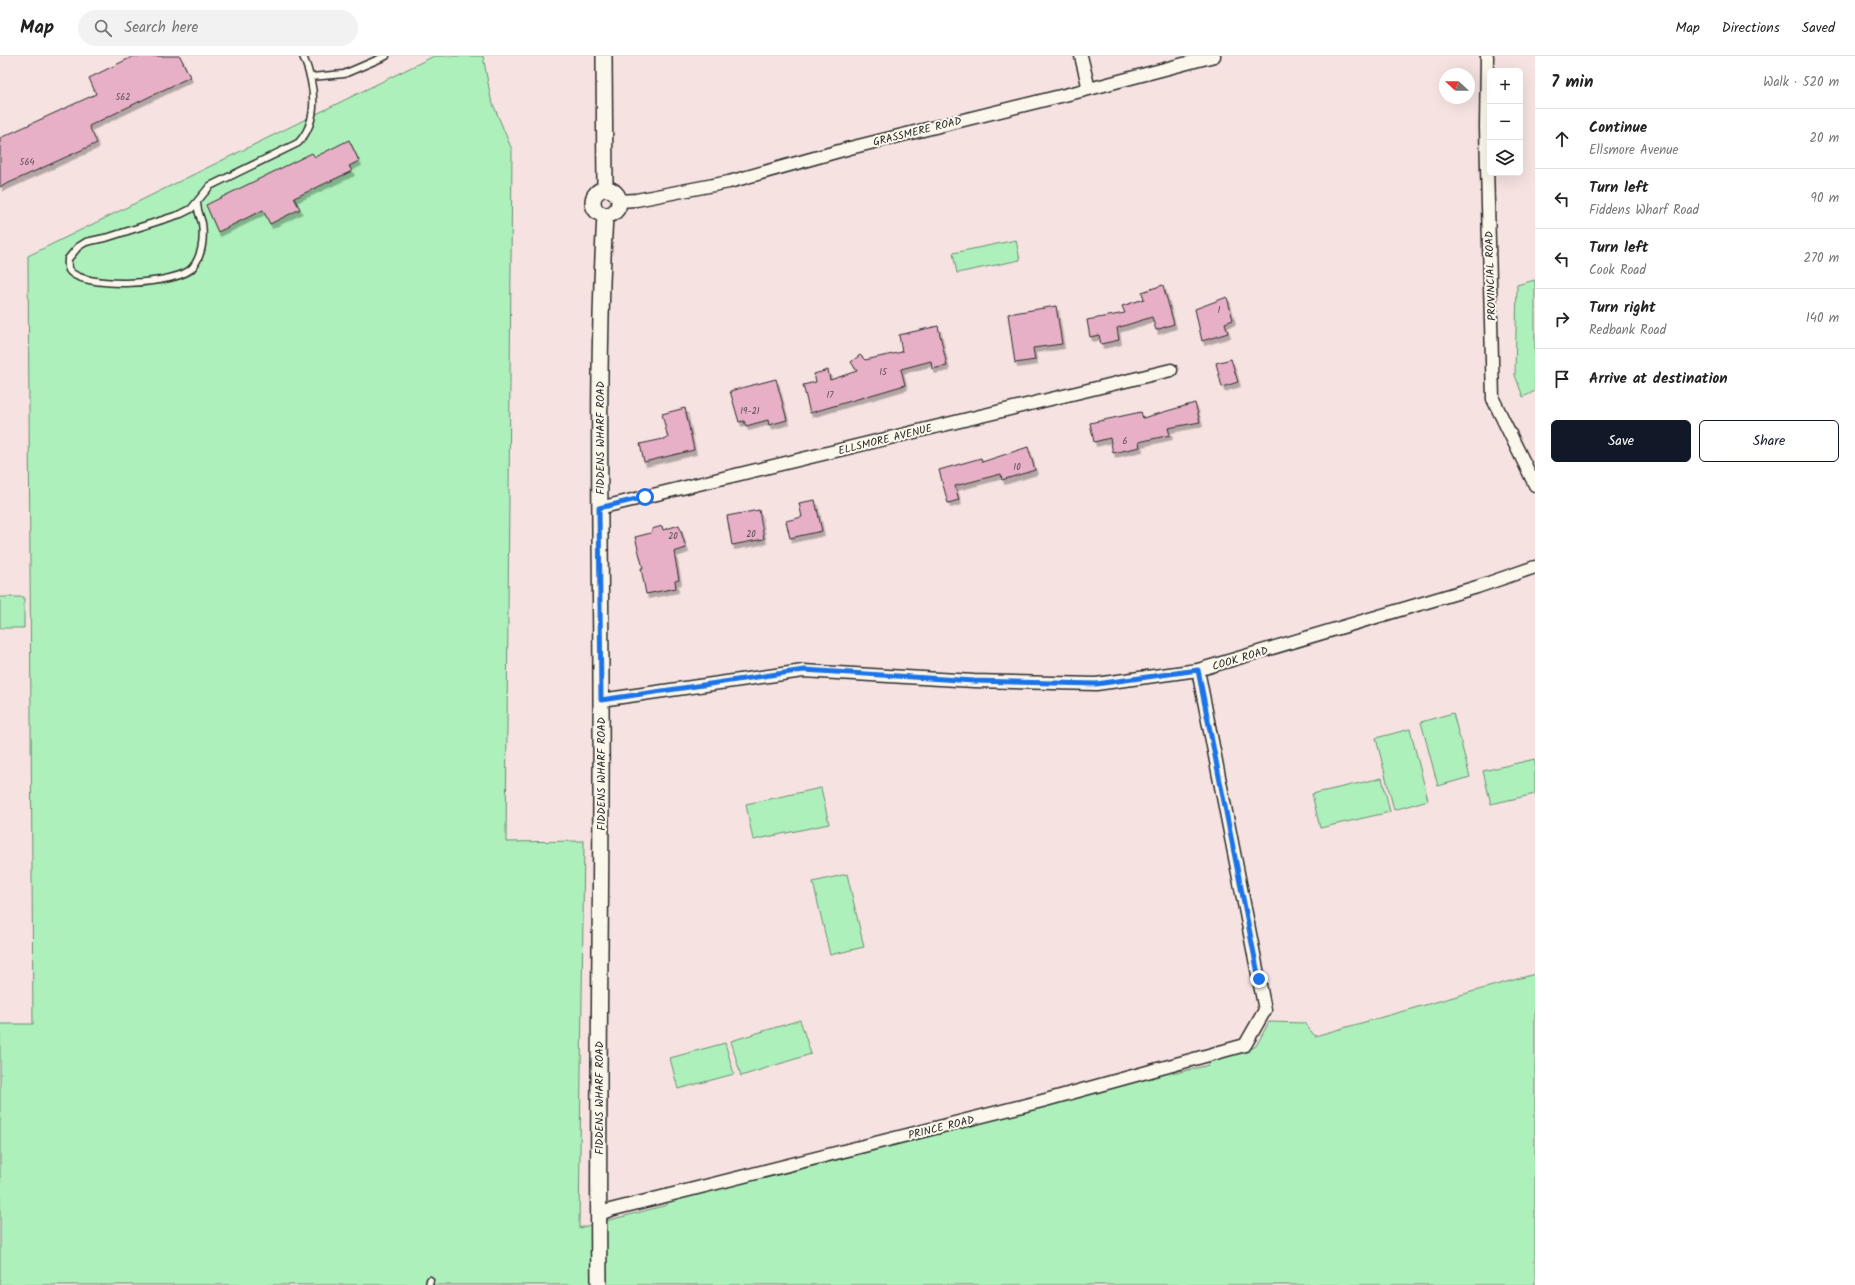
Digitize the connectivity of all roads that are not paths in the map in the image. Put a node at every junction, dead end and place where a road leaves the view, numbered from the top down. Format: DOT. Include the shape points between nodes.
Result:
graph roads {
  1 [pos="303,56"];
  2 [pos="386,56"];
  3 [pos="604,56"];
  4 [pos="1081,56"];
  5 [pos="1214,56"];
  6 [pos="1487,56"];
  7 [pos="311,77"];
  8 [pos="1089,89"];
  9 [pos="605,189"];
  10 [pos="619,200"];
  11 [pos="197,202"];
  12 [pos="605,215"];
  13 [pos="1171,370"];
  14 [pos="1535,485"];
  15 [pos="599,508"];
  16 [pos="1535,567"];
  17 [pos="1198,670"];
  18 [pos="601,700"];
  19 [pos="598,1215"];
  20 [pos="599,1285"];
  1 -- 7 [label="lane"];
  2 -- 7 [label="lane" via="344,74"];
  3 -- 9 [label="street"];
  4 -- 8 [label="street"];
  5 -- 8 [label="street, GRASSMERE ROAD"];
  6 -- 14 [label="street, PROVINCIAL ROAD" via="1486,127 1493,399"];
  7 -- 11 [label="lane" via="311,122 302,138 289,148 210,186"];
  8 -- 10 [label="street, GRASSMERE ROAD" via="850,148 729,182 636,200"];
  9 -- 10 [label="street" via="614,192"];
  9 -- 12 [label="street" via="596,194 593,202 597,211"];
  10 -- 12 [label="street" via="616,211"];
  11 -- 11 [label="lane" via="203,241 192,268 185,273 172,278 119,283 86,280 69,270 68,258 86,242 181,214"];
  12 -- 15 [label="street, FIDDENS WHARF ROAD" via="600,298"];
  13 -- 15 [label="street, ELLSMORE AVENUE"];
  15 -- 18 [label="street, FIDDENS WHARF ROAD"];
  16 -- 17 [label="street, COOK ROAD" via="1470,589"];
  17 -- 18 [label="street, COOK ROAD" via="1096,684 974,681 804,670"];
  17 -- 19 [label="street, PRINCE ROAD" via="1265,1010 1245,1045 1042,1101 617,1208"];
  18 -- 19 [label="street, FIDDENS WHARF ROAD"];
  19 -- 20 [label="street, FIDDENS WHARF ROAD"];
}
